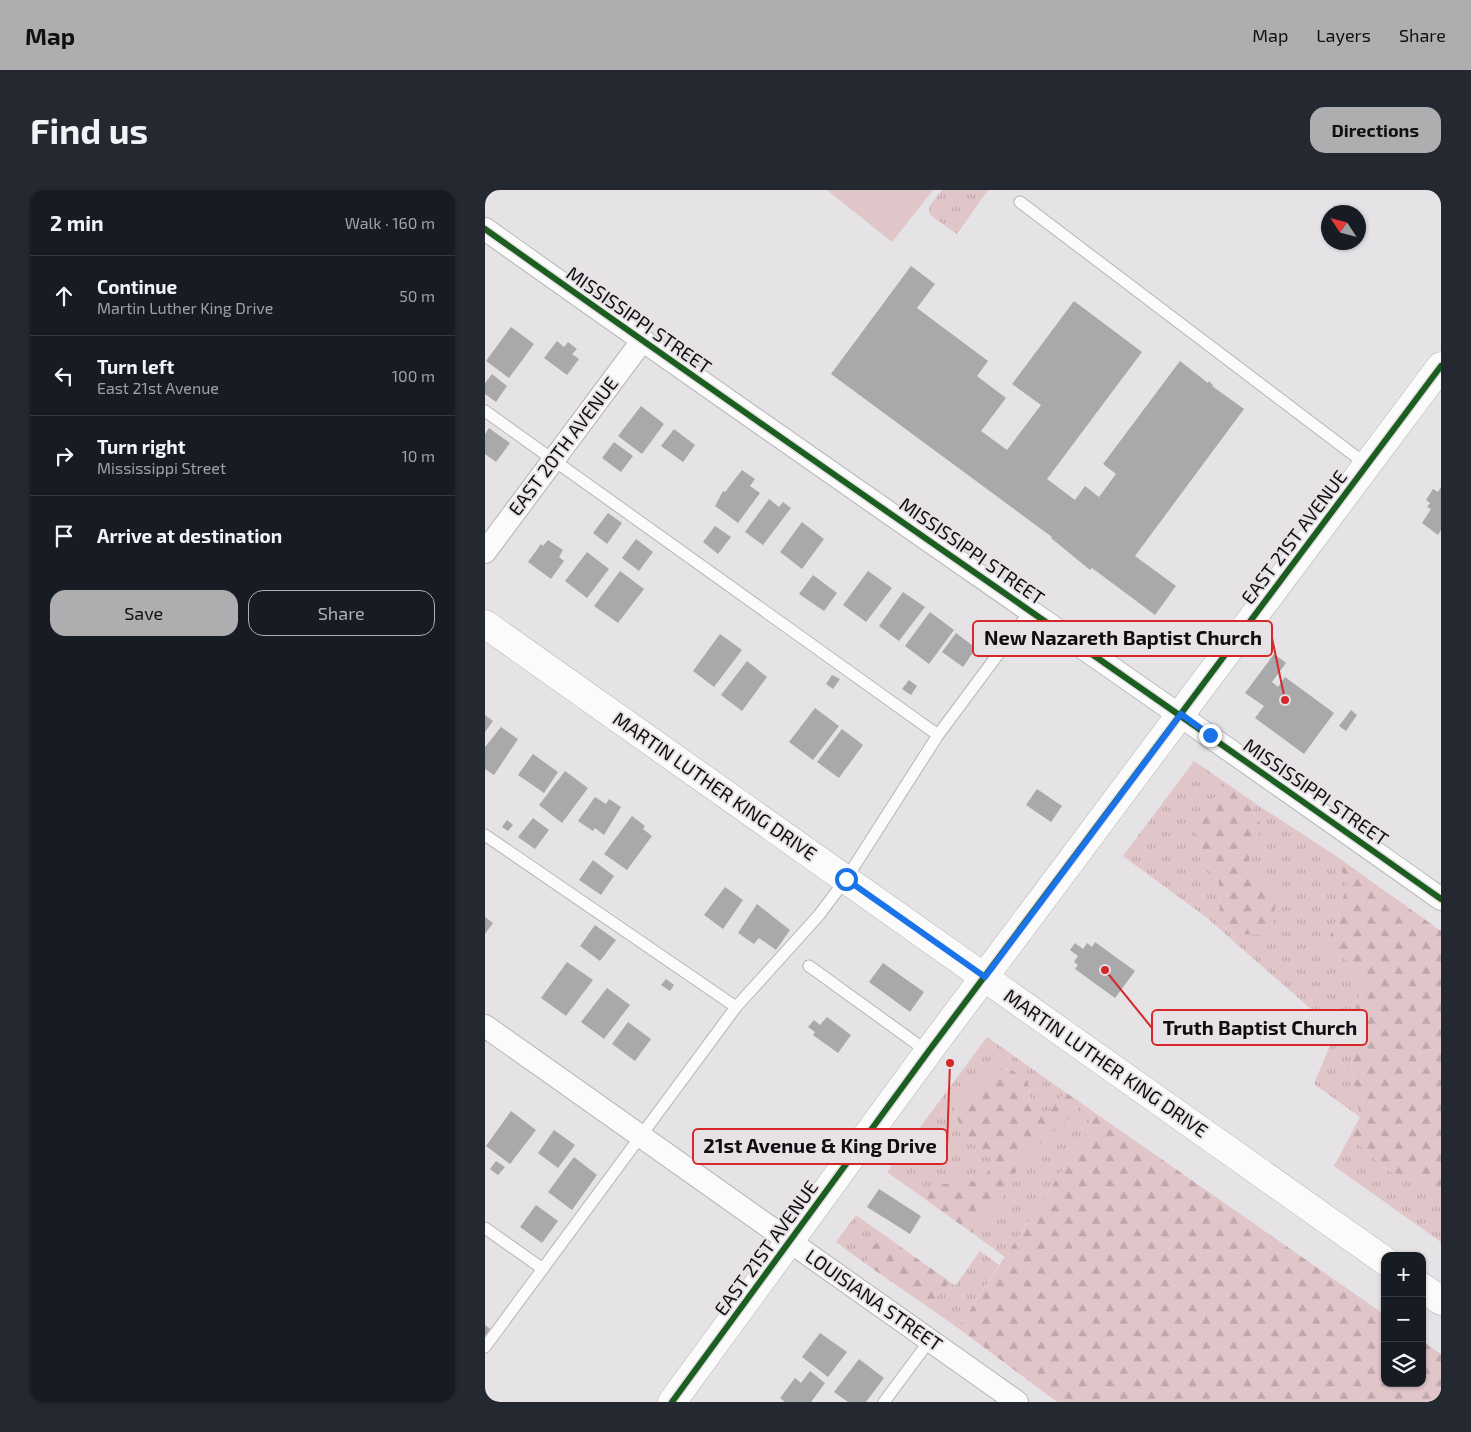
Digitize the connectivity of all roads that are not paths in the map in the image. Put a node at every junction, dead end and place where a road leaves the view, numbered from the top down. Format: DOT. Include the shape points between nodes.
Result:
graph roads {
  1 [pos="1021,202"];
  2 [pos="485,229"];
  3 [pos="642,341"];
  4 [pos="1441,366"];
  5 [pos="485,411"];
  6 [pos="553,460"];
  7 [pos="1367,465"];
  8 [pos="485,552"];
  9 [pos="1031,610"];
  10 [pos="485,624"];
  11 [pos="1181,714"];
  12 [pos="938,735"];
  13 [pos="485,835"];
  14 [pos="846,879"];
  15 [pos="1441,899"];
  16 [pos="809,966"];
  17 [pos="985,977"];
  18 [pos="736,1007"];
  19 [pos="485,1026"];
  20 [pos="928,1052"];
  21 [pos="641,1136"];
  22 [pos="485,1228"];
  23 [pos="790,1241"];
  24 [pos="1381,1258"];
  25 [pos="543,1269"];
  26 [pos="1426,1290"];
  27 [pos="1441,1300"];
  28 [pos="930,1340"];
  29 [pos="485,1347"];
  30 [pos="672,1402"];
  31 [pos="884,1402"];
  32 [pos="1017,1402"];
  1 -- 7 [label="lane"];
  2 -- 3 [label="street, MISSISSIPPI STREET"];
  3 -- 6 [label="street, EAST 20TH AVENUE"];
  3 -- 9 [label="street, MISSISSIPPI STREET"];
  4 -- 7 [label="street, EAST 21ST AVENUE"];
  5 -- 6 [label="lane"];
  6 -- 8 [label="street, EAST 20TH AVENUE"];
  6 -- 12 [label="lane"];
  7 -- 11 [label="street, EAST 21ST AVENUE"];
  9 -- 11 [label="street, MISSISSIPPI STREET"];
  9 -- 12 [label="lane"];
  10 -- 14 [label="street, MARTIN LUTHER KING DRIVE"];
  11 -- 15 [label="street, MISSISSIPPI STREET"];
  11 -- 17 [label="street, EAST 21ST AVENUE"];
  12 -- 14 [label="lane"];
  13 -- 18 [label="lane"];
  14 -- 17 [label="street, MARTIN LUTHER KING DRIVE"];
  14 -- 18 [label="lane" via="819,915"];
  16 -- 20 [label="lane"];
  17 -- 20 [label="street, EAST 21ST AVENUE"];
  17 -- 24 [label="street, MARTIN LUTHER KING DRIVE"];
  18 -- 21 [label="lane"];
  19 -- 21 [label="street, LOUISIANA STREET"];
  20 -- 23 [label="street, EAST 21ST AVENUE"];
  21 -- 23 [label="street, LOUISIANA STREET"];
  21 -- 25 [label="lane"];
  22 -- 25 [label="lane"];
  23 -- 28 [label="street, LOUISIANA STREET"];
  23 -- 30 [label="street, EAST 21ST AVENUE"];
  25 -- 29 [label="lane"];
  26 -- 27 [label="street"];
  28 -- 31 [label="lane"];
  28 -- 32 [label="street, LOUISIANA STREET"];
}
